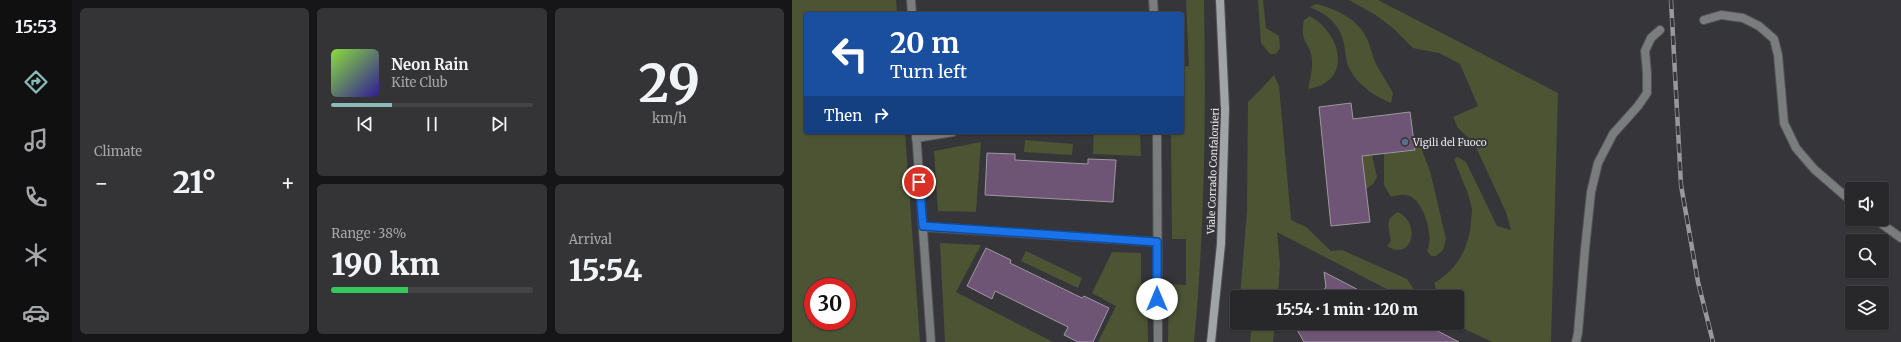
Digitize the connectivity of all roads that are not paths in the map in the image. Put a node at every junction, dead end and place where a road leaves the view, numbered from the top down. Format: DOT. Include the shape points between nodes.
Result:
graph roads {
  1 [pos="911,0"];
  2 [pos="1153,0"];
  3 [pos="1220,0"];
  4 [pos="912,12"];
  5 [pos="1154,12"];
  6 [pos="1704,20"];
  7 [pos="1660,30"];
  8 [pos="928,134"];
  9 [pos="1157,134"];
  10 [pos="916,135"];
  11 [pos="1845,196"];
  12 [pos="923,226"];
  13 [pos="1885,226"];
  14 [pos="1901,238"];
  15 [pos="1157,242"];
  16 [pos="931,342"];
  17 [pos="1158,342"];
  18 [pos="1211,342"];
  19 [pos="1576,342"];
  1 -- 4 [label="street"];
  2 -- 5 [label="street"];
  3 -- 18 [label="main road, Viale Corrado Confalonieri" via="1225,109 1221,244"];
  6 -- 11 [label="street" via="1721,15 1742,18 1759,26 1774,39 1778,55 1784,123 1796,148 1814,169"];
  7 -- 19 [label="street" via="1651,38 1645,51 1647,94 1613,134 1598,163 1591,192"];
  8 -- 10 [label="street"];
  9 -- 15 [label="street"];
  10 -- 12 [label="street"];
  12 -- 15 [label="street"];
  12 -- 16 [label="street"];
  13 -- 14 [label="street"];
  15 -- 17 [label="street"];
}
